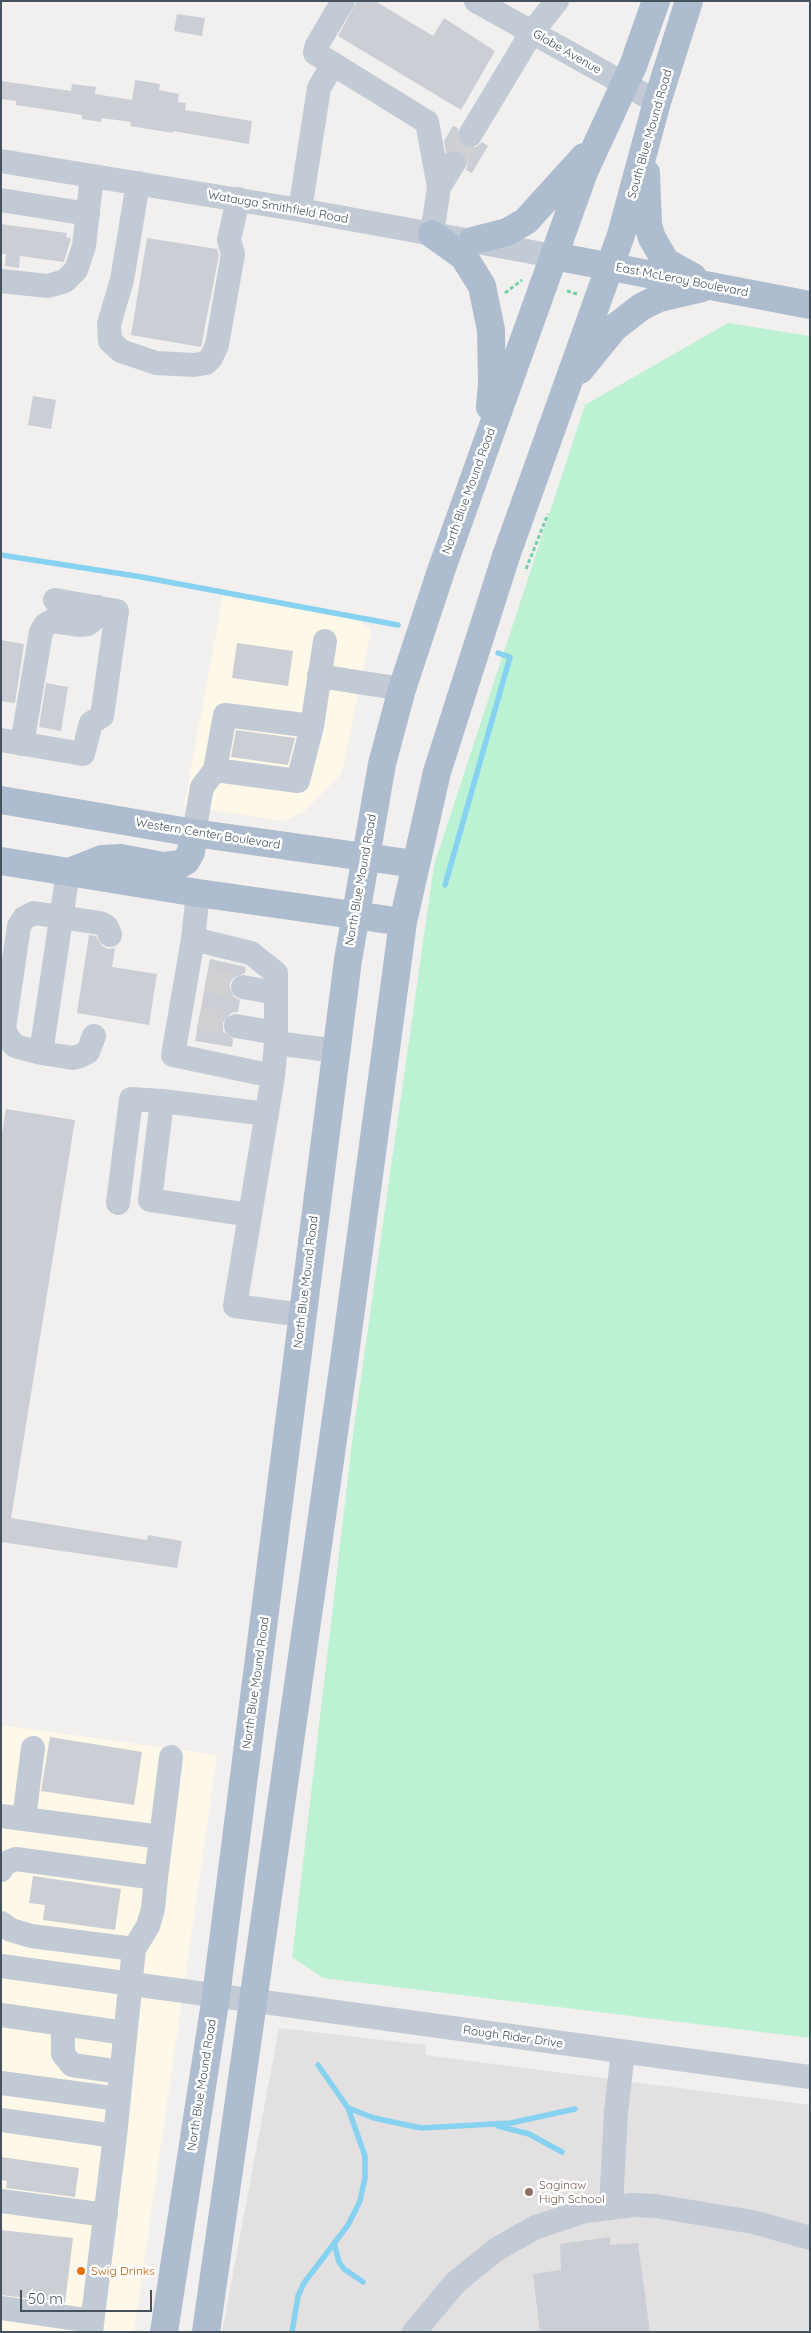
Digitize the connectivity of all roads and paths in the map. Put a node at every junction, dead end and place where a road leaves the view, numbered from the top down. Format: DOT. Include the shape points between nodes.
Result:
graph roads {
  1 [pos="343,1"];
  2 [pos="476,1"];
  3 [pos="557,1"];
  4 [pos="656,1"];
  5 [pos="688,1"];
  6 [pos="532,32"];
  7 [pos="333,64"];
  8 [pos="625,85"];
  9 [pos="657,102"];
  10 [pos="470,135"];
  11 [pos="596,143"];
  12 [pos="645,148"];
  13 [pos="1,161"];
  14 [pos="454,164"];
  15 [pos="92,176"];
  16 [pos="138,183"];
  17 [pos="440,187"];
  18 [pos="1,200"];
  19 [pos="238,200"];
  20 [pos="300,210"];
  21 [pos="88,214"];
  22 [pos="432,234"];
  23 [pos="472,241"];
  24 [pos="554,256"];
  25 [pos="610,267"];
  26 [pos="524,278"];
  27 [pos="1,281"];
  28 [pos="713,286"];
  29 [pos="567,291"];
  30 [pos="577,294"];
  31 [pos="499,298"];
  32 [pos="810,305"];
  33 [pos="563,393"];
  34 [pos="485,449"];
  35 [pos="55,600"];
  36 [pos="97,607"];
  37 [pos="325,641"];
  38 [pos="319,676"];
  39 [pos="402,689"];
  40 [pos="312,726"];
  41 [pos="12,742"];
  42 [pos="215,770"];
  43 [pos="1,800"];
  44 [pos="194,833"];
  45 [pos="364,858"];
  46 [pos="1,861"];
  47 [pos="415,864"];
  48 [pos="68,872"];
  49 [pos="198,893"];
  50 [pos="354,915"];
  51 [pos="61,917"];
  52 [pos="403,922"];
  53 [pos="110,935"];
  54 [pos="193,940"];
  55 [pos="242,987"];
  56 [pos="276,993"];
  57 [pos="236,1026"];
  58 [pos="94,1036"];
  59 [pos="276,1038"];
  60 [pos="336,1051"];
  61 [pos="41,1053"];
  62 [pos="273,1076"];
  63 [pos="162,1102"];
  64 [pos="267,1114"];
  65 [pos="118,1203"];
  66 [pos="250,1215"];
  67 [pos="302,1314"];
  68 [pos="33,1748"];
  69 [pos="171,1757"];
  70 [pos="13,1818"];
  71 [pos="161,1837"];
  72 [pos="1,1870"];
  73 [pos="156,1878"];
  74 [pos="1,1924"];
  75 [pos="134,1949"];
  76 [pos="1,1966"];
  77 [pos="130,1984"];
  78 [pos="216,1996"];
  79 [pos="253,2001"];
  80 [pos="1,2015"];
  81 [pos="63,2024"];
  82 [pos="124,2032"];
  83 [pos="623,2052"];
  84 [pos="1,2067"];
  85 [pos="121,2072"];
  86 [pos="810,2077"];
  87 [pos="1,2083"];
  88 [pos="51,2090"];
  89 [pos="119,2099"];
  90 [pos="1,2120"];
  91 [pos="115,2136"];
  92 [pos="1,2201"];
  93 [pos="611,2208"];
  94 [pos="106,2215"];
  95 [pos="810,2238"];
  96 [pos="176,2249"];
  97 [pos="1,2308"];
  98 [pos="92,2326"];
  99 [pos="427,2326"];
  100 [pos="164,2332"];
  101 [pos="183,2332"];
  102 [pos="206,2332"];
  1 -- 7 [label="street" via="316,46 316,53"];
  2 -- 6 [label="street, Globe Avenue"];
  3 -- 6 [label="street"];
  4 -- 8 [label="main road"];
  5 -- 9 [label="main road, South Blue Mound Road"];
  6 -- 8 [label="street, Globe Avenue"];
  6 -- 10 [label="street"];
  7 -- 17 [label="street" via="427,122"];
  7 -- 20 [label="street" via="319,88"];
  8 -- 9 [label="street, Globe Avenue"];
  8 -- 11 [label="main road"];
  9 -- 12 [label="main road, South Blue Mound Road"];
  11 -- 23 [label="main road" via="526,221 507,232"];
  11 -- 24 [label="main road"];
  12 -- 25 [label="main road, South Blue Mound Road"];
  12 -- 28 [label="main road" via="648,225 658,251 676,269"];
  13 -- 15 [label="street, Watauga Smithfield Road"];
  14 -- 17 [label="street"];
  15 -- 16 [label="street, Watauga Smithfield Road"];
  15 -- 21 [label="street"];
  16 -- 19 [label="street, Watauga Smithfield Road"];
  16 -- 19 [label="street" via="122,280 109,324 110,341 121,351 156,363 194,365 211,358 217,345 233,254 228,240"];
  17 -- 22 [label="street"];
  18 -- 21 [label="street"];
  19 -- 20 [label="street, Watauga Smithfield Road"];
  20 -- 22 [label="street, Watauga Smithfield Road"];
  21 -- 27 [label="street" via="84,246 76,270 65,281 48,286"];
  22 -- 23 [label="street, Watauga Smithfield Road"];
  22 -- 34 [label="main road" via="464,257 482,286 488,308 492,383"];
  23 -- 24 [label="street, Watauga Smithfield Road"];
  24 -- 25 [label="main road, East McLeroy Boulevard"];
  24 -- 34 [label="main road, North Blue Mound Road"];
  25 -- 28 [label="main road, East McLeroy Boulevard"];
  25 -- 33 [label="main road"];
  26 -- 31 [label="path"];
  28 -- 32 [label="main road, East McLeroy Boulevard"];
  28 -- 33 [label="main road" via="681,292 641,307 614,328"];
  29 -- 30 [label="path"];
  33 -- 47 [label="main road" via="506,556 443,754"];
  34 -- 39 [label="main road, North Blue Mound Road"];
  35 -- 36 [label="street"];
  36 -- 41 [label="street" via="88,624 52,621 45,625"];
  36 -- 41 [label="street" via="117,611 102,716 91,723 83,754"];
  37 -- 38 [label="street"];
  38 -- 39 [label="street"];
  38 -- 40 [label="street"];
  39 -- 45 [label="main road, North Blue Mound Road" via="382,764"];
  40 -- 42 [label="street" via="298,780"];
  40 -- 42 [label="street" via="225,715"];
  42 -- 44 [label="street" via="202,787"];
  43 -- 44 [label="main road, Western Center Boulevard"];
  44 -- 45 [label="main road, Western Center Boulevard"];
  44 -- 48 [label="main road" via="191,852 181,864 163,866 121,858 102,859"];
  45 -- 47 [label="main road, Western Center Boulevard"];
  45 -- 50 [label="main road, North Blue Mound Road"];
  46 -- 48 [label="main road"];
  47 -- 52 [label="main road"];
  48 -- 49 [label="main road"];
  48 -- 51 [label="street"];
  49 -- 50 [label="main road"];
  49 -- 54 [label="street"];
  50 -- 52 [label="main road"];
  50 -- 60 [label="main road, North Blue Mound Road"];
  51 -- 53 [label="street" via="100,923 107,927"];
  51 -- 61 [label="street"];
  51 -- 61 [label="street" via="34,913 24,918 20,926 4,1028 15,1046"];
  52 -- 79 [label="main road"];
  54 -- 56 [label="street" via="251,953 276,973"];
  54 -- 62 [label="street" via="196,978 190,1016 173,1055"];
  55 -- 56 [label="street"];
  56 -- 59 [label="street"];
  57 -- 59 [label="street"];
  58 -- 61 [label="street" via="88,1052 80,1056 73,1058"];
  59 -- 60 [label="street"];
  59 -- 62 [label="street"];
  60 -- 67 [label="main road, North Blue Mound Road"];
  62 -- 64 [label="street"];
  63 -- 64 [label="street"];
  63 -- 65 [label="street" via="131,1098"];
  63 -- 66 [label="street" via="150,1200"];
  64 -- 66 [label="street"];
  66 -- 67 [label="street" via="235,1306"];
  67 -- 78 [label="main road, North Blue Mound Road"];
  68 -- 70 [label="street"];
  69 -- 71 [label="street"];
  70 -- 71 [label="street"];
  71 -- 73 [label="street"];
  72 -- 73 [label="street" via="3,1864 16,1859"];
  73 -- 75 [label="street" via="148,1926"];
  74 -- 75 [label="street" via="31,1936"];
  75 -- 77 [label="street"];
  76 -- 77 [label="street, Rough Rider Drive"];
  77 -- 78 [label="street, Rough Rider Drive"];
  77 -- 82 [label="street"];
  78 -- 79 [label="street, Rough Rider Drive"];
  78 -- 96 [label="main road, North Blue Mound Road"];
  79 -- 83 [label="street, Rough Rider Drive"];
  79 -- 102 [label="main road"];
  80 -- 81 [label="street"];
  81 -- 82 [label="street"];
  81 -- 85 [label="street" via="63,2054 72,2065"];
  82 -- 85 [label="street"];
  83 -- 86 [label="street, Rough Rider Drive"];
  83 -- 93 [label="street"];
  84 -- 88 [label="street" via="31,2076"];
  85 -- 89 [label="street"];
  87 -- 88 [label="street"];
  88 -- 89 [label="street"];
  89 -- 91 [label="street"];
  90 -- 91 [label="street"];
  91 -- 94 [label="street"];
  92 -- 94 [label="street"];
  93 -- 95 [label="street" via="641,2206 709,2213"];
  93 -- 99 [label="street" via="562,2218 519,2235 456,2282"];
  94 -- 98 [label="street"];
  96 -- 100 [label="main road, North Blue Mound Road"];
  96 -- 101 [label="main road" via="187,2279"];
  97 -- 98 [label="street"];
}
